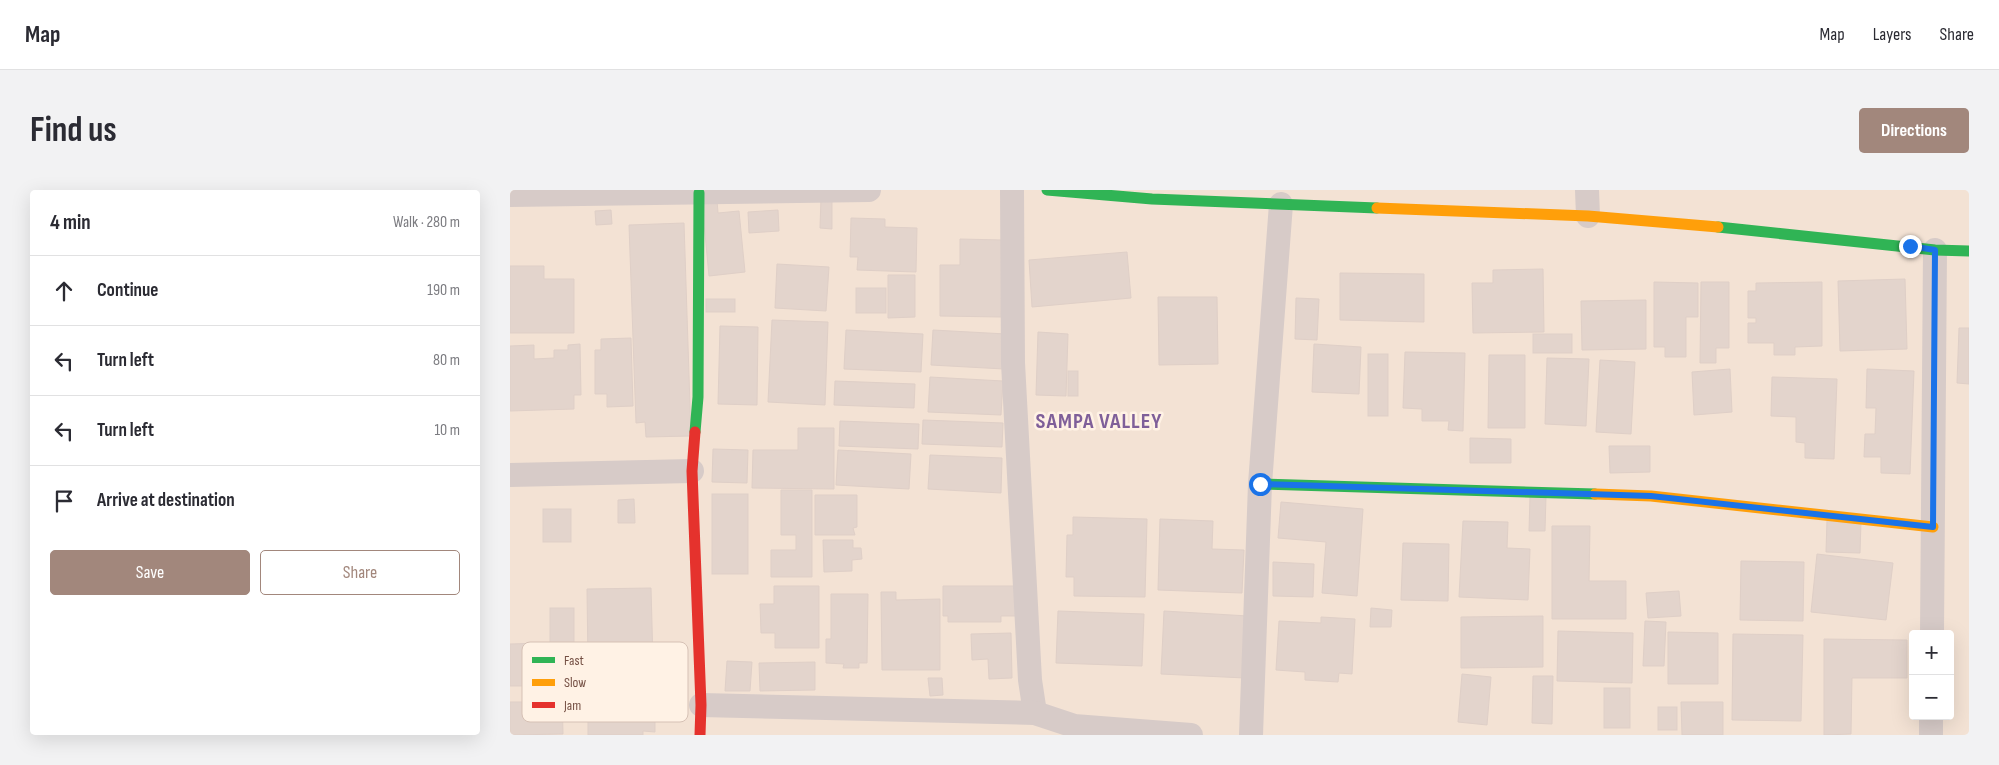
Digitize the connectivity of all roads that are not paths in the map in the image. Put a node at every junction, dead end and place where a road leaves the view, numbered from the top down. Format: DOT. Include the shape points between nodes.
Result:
graph roads {
  1 [pos="868,190"];
  2 [pos="1012,190"];
  3 [pos="1047,190"];
  4 [pos="1587,190"];
  5 [pos="700,194"];
  6 [pos="510,195"];
  7 [pos="1282,204"];
  8 [pos="1588,216"];
  9 [pos="1935,250"];
  10 [pos="1969,251"];
  11 [pos="692,471"];
  12 [pos="510,474"];
  13 [pos="1260,484"];
  14 [pos="1933,527"];
  15 [pos="1932,630"];
  16 [pos="701,706"];
  17 [pos="1035,713"];
  18 [pos="1931,720"];
  19 [pos="700,735"];
  20 [pos="1191,735"];
  21 [pos="1251,735"];
  22 [pos="1931,735"];
  1 -- 5 [label="street"];
  2 -- 17 [label="street" via="1014,363"];
  3 -- 7 [label="street" via="1152,199"];
  4 -- 8 [label="street"];
  5 -- 6 [label="street"];
  5 -- 11 [label="street" via="698,397"];
  7 -- 8 [label="street"];
  7 -- 13 [label="street"];
  8 -- 9 [label="street"];
  9 -- 10 [label="street"];
  9 -- 14 [label="street"];
  11 -- 12 [label="street"];
  11 -- 16 [label="street"];
  13 -- 14 [label="street" via="1651,496"];
  13 -- 21 [label="street"];
  14 -- 15 [label="street"];
  16 -- 17 [label="street"];
  16 -- 19 [label="street"];
  17 -- 20 [label="street" via="1074,726"];
  18 -- 22 [label="street"];
}
